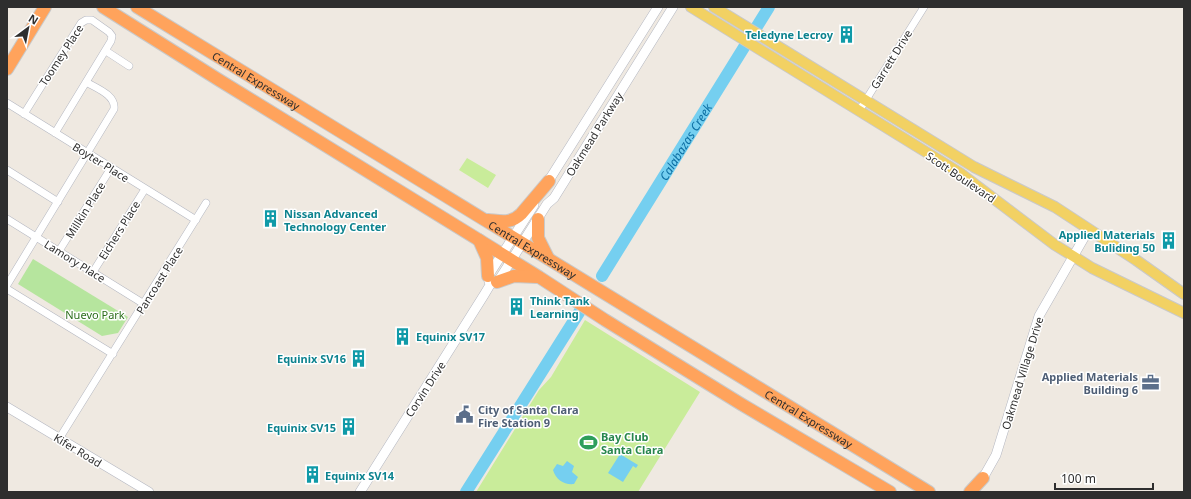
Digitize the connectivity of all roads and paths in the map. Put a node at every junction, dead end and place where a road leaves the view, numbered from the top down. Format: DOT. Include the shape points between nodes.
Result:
graph roads {
  1 [pos="45,7"];
  2 [pos="103,7"];
  3 [pos="137,7"];
  4 [pos="149,7"];
  5 [pos="658,7"];
  6 [pos="673,7"];
  7 [pos="691,7"];
  8 [pos="714,7"];
  9 [pos="924,7"];
  10 [pos="206,48"];
  11 [pos="106,51"];
  12 [pos="129,66"];
  13 [pos="7,69"];
  14 [pos="86,82"];
  15 [pos="866,100"];
  16 [pos="7,103"];
  17 [pos="859,111"];
  18 [pos="24,114"];
  19 [pos="55,133"];
  20 [pos="88,154"];
  21 [pos="111,168"];
  22 [pos="7,170"];
  23 [pos="549,181"];
  24 [pos="145,189"];
  25 [pos="58,202"];
  26 [pos="206,203"];
  27 [pos="7,219"];
  28 [pos="484,219"];
  29 [pos="538,219"];
  30 [pos="196,220"];
  31 [pos="1089,229"];
  32 [pos="36,237"];
  33 [pos="479,240"];
  34 [pos="518,240"];
  35 [pos="59,251"];
  36 [pos="1073,256"];
  37 [pos="507,257"];
  38 [pos="548,258"];
  39 [pos="93,272"];
  40 [pos="540,277"];
  41 [pos="492,281"];
  42 [pos="7,285"];
  43 [pos="7,289"];
  44 [pos="1184,294"];
  45 [pos="144,304"];
  46 [pos="1184,313"];
  47 [pos="113,354"];
  48 [pos="7,407"];
  49 [pos="60,439"];
  50 [pos="850,468"];
  51 [pos="983,478"];
  52 [pos="148,492"];
  53 [pos="360,492"];
  54 [pos="879,492"];
  55 [pos="890,492"];
  56 [pos="928,492"];
  57 [pos="970,492"];
  58 [pos="978,492"];
  1 -- 13 [label="highway"];
  2 -- 33 [label="highway, Central Expressway"];
  3 -- 10 [label="highway, Central Expressway"];
  4 -- 10 [label="highway" via="188,31"];
  5 -- 23 [label="main road, Oakmead Parkway"];
  6 -- 29 [label="main road, Oakmead Parkway" via="554,198"];
  7 -- 17 [label="main road, Scott Boulevard"];
  8 -- 15 [label="main road, Scott Boulevard"];
  9 -- 15 [label="street, Garrett Drive"];
  10 -- 28 [label="highway, Central Expressway"];
  11 -- 12 [label="street"];
  11 -- 14 [label="street, Toomey Place"];
  11 -- 18 [label="street, Toomey Place" via="111,34 92,20 83,21"];
  14 -- 19 [label="street, Toomey Place"];
  14 -- 20 [label="street" via="110,97 115,106"];
  15 -- 17 [label="street, Garrett Drive"];
  15 -- 31 [label="main road, Scott Boulevard" via="974,167 1055,207"];
  16 -- 18 [label="street, Boyter Place"];
  17 -- 36 [label="main road, Scott Boulevard" via="960,173"];
  18 -- 19 [label="street, Boyter Place"];
  19 -- 20 [label="street, Boyter Place"];
  20 -- 21 [label="street, Boyter Place"];
  20 -- 25 [label="street"];
  21 -- 24 [label="street, Boyter Place"];
  21 -- 35 [label="street, Millkin Place"];
  22 -- 25 [label="street"];
  23 -- 28 [label="highway" via="515,219 506,222"];
  23 -- 34 [label="main road, Oakmead Parkway"];
  24 -- 30 [label="street, Boyter Place"];
  24 -- 39 [label="street, Eichers Place"];
  25 -- 32 [label="street"];
  26 -- 30 [label="street, Pancoast Place"];
  27 -- 32 [label="street, Lamory Place"];
  28 -- 34 [label="highway, Central Expressway"];
  29 -- 34 [label="main road, Oakmead Parkway"];
  29 -- 38 [label="highway" via="538,238"];
  30 -- 45 [label="street, Pancoast Place"];
  31 -- 36 [label="main road, Oakmead Village Drive"];
  31 -- 44 [label="main road, Scott Boulevard"];
  32 -- 35 [label="street, Lamory Place"];
  32 -- 42 [label="street"];
  33 -- 37 [label="highway, Central Expressway"];
  33 -- 41 [label="highway" via="487,258"];
  34 -- 37 [label="main road, Oakmead Parkway"];
  34 -- 38 [label="highway, Central Expressway"];
  35 -- 39 [label="street, Lamory Place"];
  36 -- 46 [label="main road, Scott Boulevard"];
  36 -- 51 [label="main road, Oakmead Village Drive" via="1039,316 996,455"];
  37 -- 40 [label="highway, Central Expressway"];
  37 -- 41 [label="main road, Corvin Drive"];
  38 -- 56 [label="highway, Central Expressway"];
  39 -- 45 [label="street, Lamory Place"];
  40 -- 41 [label="highway" via="514,276"];
  40 -- 50 [label="highway, Central Expressway" via="709,384"];
  41 -- 53 [label="main road, Corvin Drive"];
  43 -- 47 [label="street"];
  45 -- 47 [label="street, Pancoast Place"];
  47 -- 49 [label="street, Pancoast Place"];
  48 -- 49 [label="main road, Kifer Road"];
  49 -- 52 [label="main road, Kifer Road"];
  50 -- 54 [label="highway" via="861,480"];
  50 -- 55 [label="highway, Central Expressway"];
  51 -- 57 [label="highway"];
  51 -- 58 [label="highway"];
}
